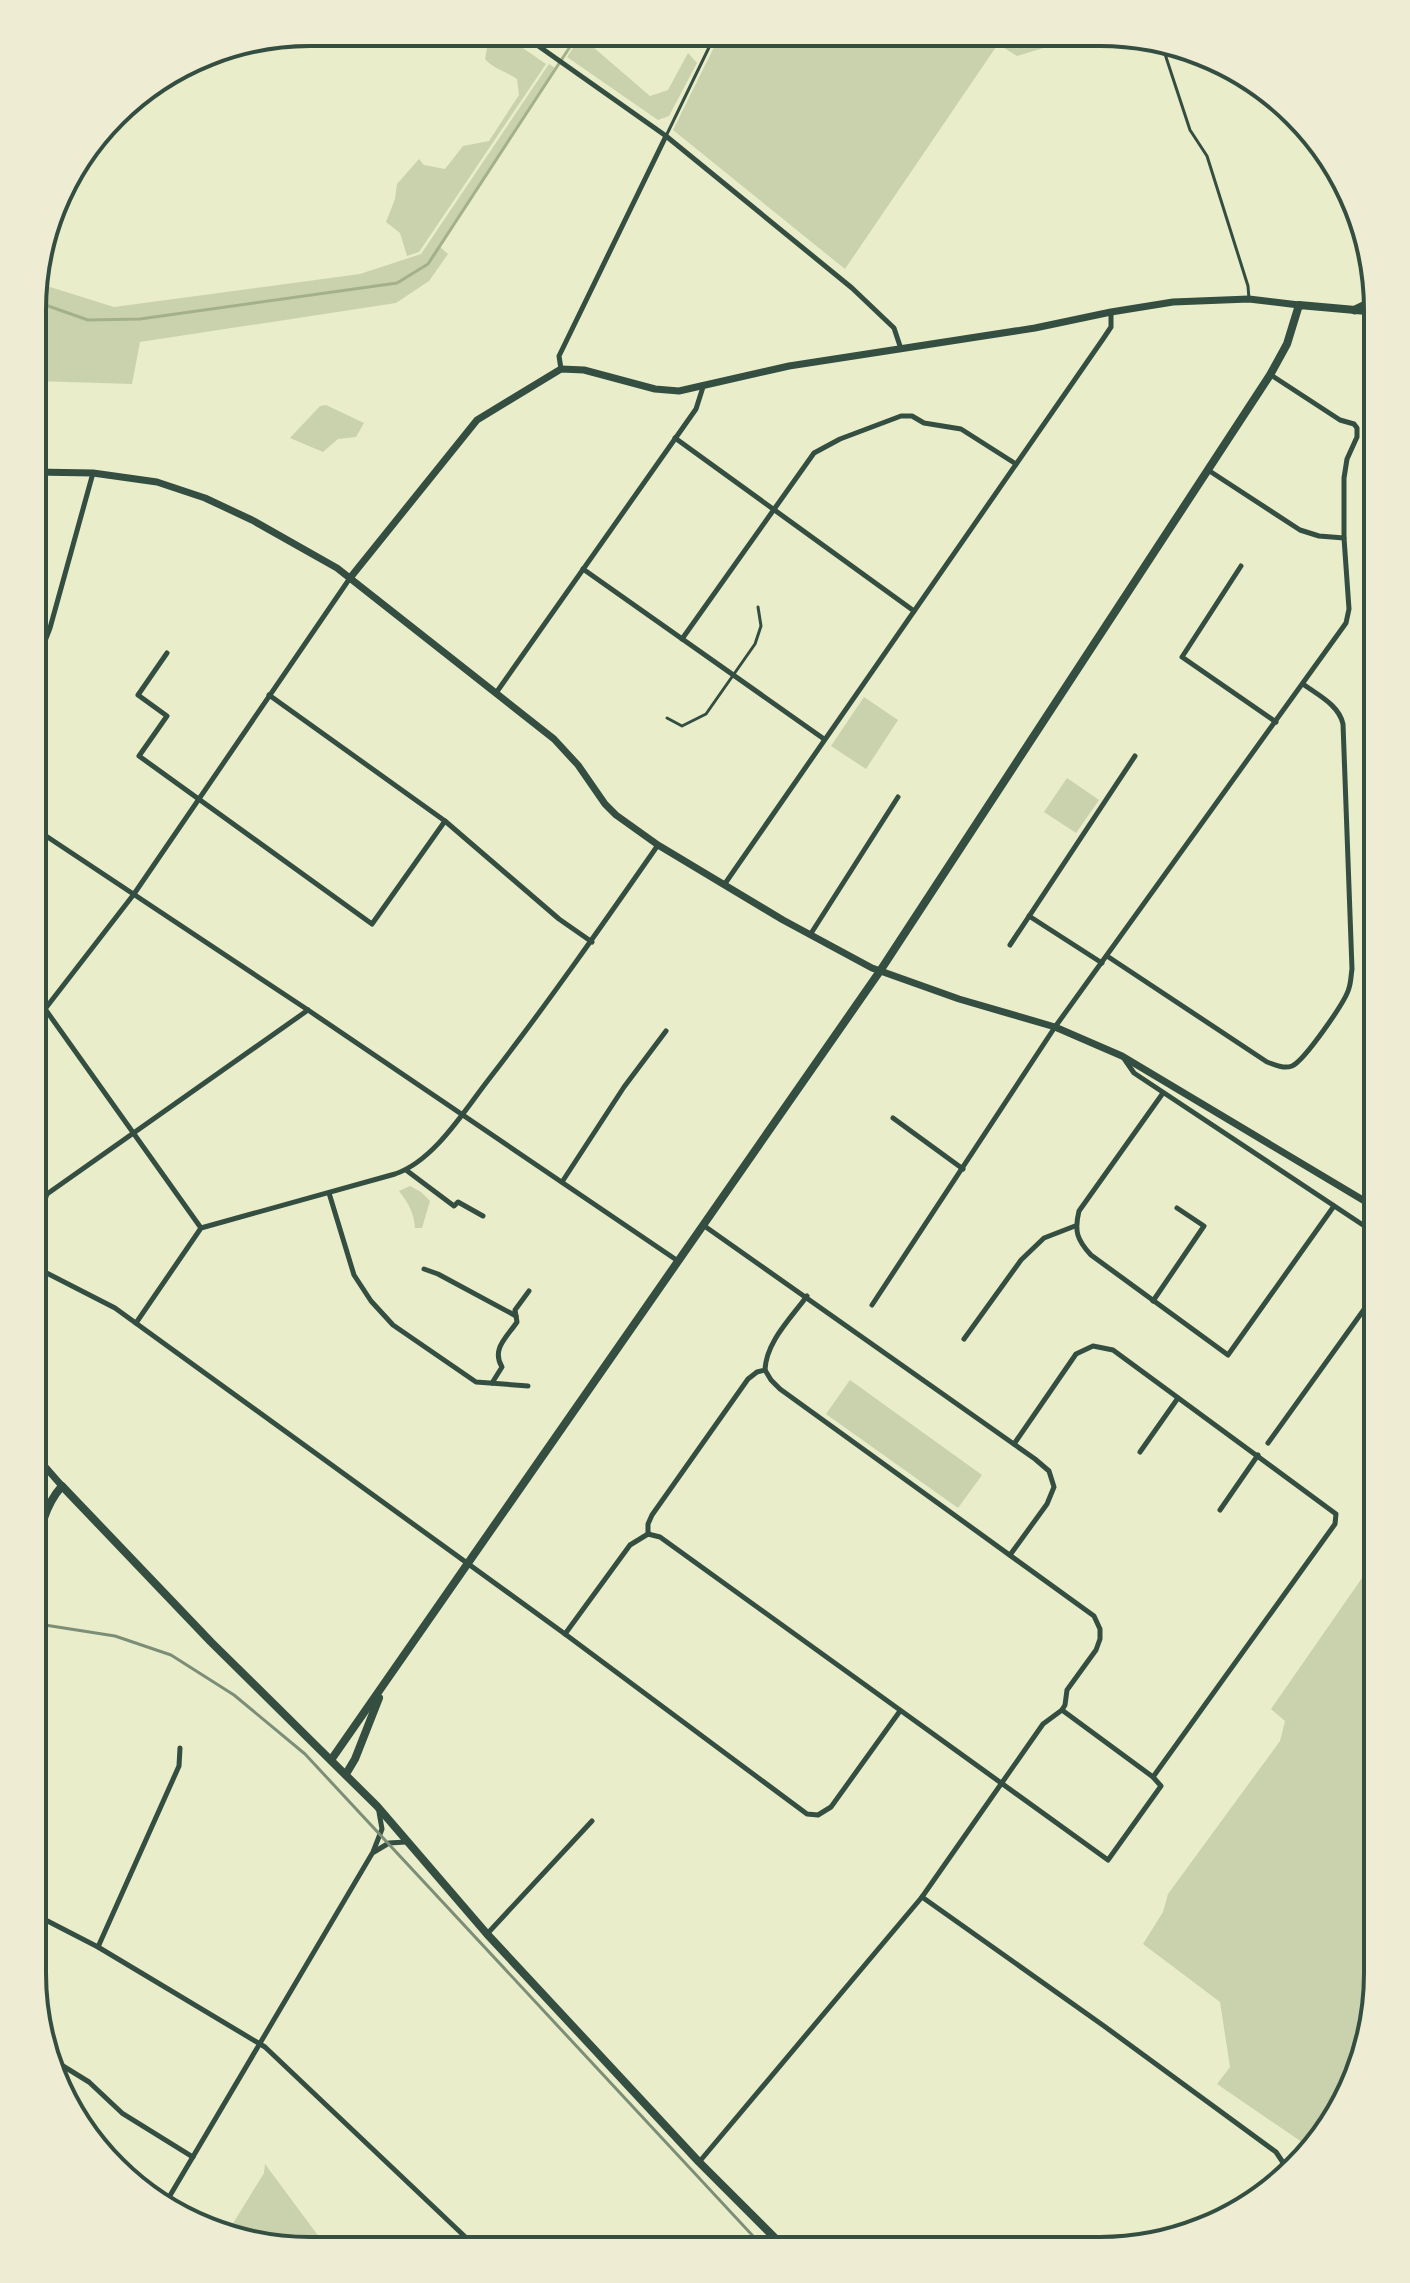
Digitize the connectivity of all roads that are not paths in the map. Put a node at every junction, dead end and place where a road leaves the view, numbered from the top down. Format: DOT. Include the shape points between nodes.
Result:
graph roads {
  1 [pos="709,46"];
  2 [pos="541,47"];
  3 [pos="1165,54"];
  4 [pos="666,136"];
  5 [pos="1249,299"];
  6 [pos="1299,305"];
  7 [pos="1364,306"];
  8 [pos="1355,310"];
  9 [pos="1364,311"];
  10 [pos="1111,312"];
  11 [pos="901,349"];
  12 [pos="561,369"];
  13 [pos="1270,375"];
  14 [pos="703,387"];
  15 [pos="675,438"];
  16 [pos="1016,464"];
  17 [pos="1208,469"];
  18 [pos="46,472"];
  19 [pos="93,473"];
  20 [pos="773,509"];
  21 [pos="1344,538"];
  22 [pos="1241,566"];
  23 [pos="583,569"];
  24 [pos="350,578"];
  25 [pos="758,607"];
  26 [pos="914,611"];
  27 [pos="46,638"];
  28 [pos="682,639"];
  29 [pos="167,653"];
  30 [pos="732,674"];
  31 [pos="1303,684"];
  32 [pos="496,693"];
  33 [pos="269,695"];
  34 [pos="667,718"];
  35 [pos="1276,722"];
  36 [pos="824,739"];
  37 [pos="1135,756"];
  38 [pos="898,797"];
  39 [pos="199,799"];
  40 [pos="445,821"];
  41 [pos="46,836"];
  42 [pos="658,845"];
  43 [pos="724,886"];
  44 [pos="134,894"];
  45 [pos="1029,916"];
  46 [pos="810,935"];
  47 [pos="592,942"];
  48 [pos="1010,945"];
  49 [pos="1107,956"];
  50 [pos="1102,963"];
  51 [pos="880,971"];
  52 [pos="46,1008"];
  53 [pos="46,1010"];
  54 [pos="308,1010"];
  55 [pos="1055,1027"];
  56 [pos="666,1031"];
  57 [pos="1122,1056"];
  58 [pos="1163,1093"];
  59 [pos="462,1114"];
  60 [pos="893,1118"];
  61 [pos="135,1134"];
  62 [pos="963,1169"];
  63 [pos="406,1170"];
  64 [pos="562,1182"];
  65 [pos="329,1193"];
  66 [pos="46,1197"];
  67 [pos="1363,1200"];
  68 [pos="1334,1206"];
  69 [pos="1177,1208"];
  70 [pos="483,1216"];
  71 [pos="703,1225"];
  72 [pos="1363,1225"];
  73 [pos="1075,1226"];
  74 [pos="201,1228"];
  75 [pos="678,1261"];
  76 [pos="424,1269"];
  77 [pos="46,1273"];
  78 [pos="529,1291"];
  79 [pos="807,1296"];
  80 [pos="1153,1301"];
  81 [pos="872,1305"];
  82 [pos="1363,1310"];
  83 [pos="517,1317"];
  84 [pos="136,1323"];
  85 [pos="964,1339"];
  86 [pos="765,1370"];
  87 [pos="491,1383"];
  88 [pos="528,1386"];
  89 [pos="1178,1398"];
  90 [pos="1268,1443"];
  91 [pos="1014,1444"];
  92 [pos="1140,1452"];
  93 [pos="1258,1455"];
  94 [pos="46,1468"];
  95 [pos="62,1486"];
  96 [pos="46,1508"];
  97 [pos="1220,1510"];
  98 [pos="648,1534"];
  99 [pos="1010,1555"];
  100 [pos="468,1564"];
  101 [pos="565,1634"];
  102 [pos="382,1690"];
  103 [pos="1062,1710"];
  104 [pos="900,1711"];
  105 [pos="180,1748"];
  106 [pos="331,1760"];
  107 [pos="346,1774"];
  108 [pos="1153,1777"];
  109 [pos="1001,1783"];
  110 [pos="377,1806"];
  111 [pos="592,1821"];
  112 [pos="410,1843"];
  113 [pos="373,1852"];
  114 [pos="922,1897"];
  115 [pos="46,1920"];
  116 [pos="487,1934"];
  117 [pos="98,1947"];
  118 [pos="260,2043"];
  119 [pos="63,2066"];
  120 [pos="193,2157"];
  121 [pos="699,2162"];
  122 [pos="1282,2164"];
  123 [pos="170,2196"];
  124 [pos="465,2237"];
  125 [pos="774,2237"];
  1 -- 4 [label="lane"];
  2 -- 4 [label="street"];
  3 -- 5 [label="lane" via="1190,130 1207,156"];
  4 -- 11 [label="street" via="852,288 894,328"];
  4 -- 12 [label="street" via="559,356"];
  5 -- 6 [label="street"];
  5 -- 10 [label="street" via="1194,300"];
  6 -- 8 [label="main road"];
  6 -- 13 [label="main road"];
  7 -- 8 [label="highway"];
  8 -- 9 [label="main road"];
  10 -- 11 [label="street"];
  10 -- 16 [label="street" via="1109,331"];
  11 -- 14 [label="street" via="789,366"];
  12 -- 14 [label="street" via="655,389"];
  12 -- 24 [label="street" via="477,420"];
  13 -- 17 [label="main road"];
  13 -- 21 [label="street" via="1357,428 1344,478"];
  14 -- 15 [label="street" via="696,409"];
  15 -- 20 [label="street"];
  15 -- 23 [label="street"];
  16 -- 20 [label="street" via="961,429 901,416 814,453"];
  16 -- 26 [label="street"];
  17 -- 21 [label="street" via="1300,530"];
  17 -- 51 [label="main road"];
  18 -- 19 [label="street"];
  19 -- 24 [label="street" via="157,482 205,498 323,558"];
  19 -- 27 [label="street"];
  20 -- 26 [label="street"];
  20 -- 28 [label="street"];
  21 -- 31 [label="street" via="1346,623"];
  22 -- 35 [label="street" via="1182,657"];
  23 -- 28 [label="street"];
  23 -- 32 [label="street"];
  24 -- 32 [label="street"];
  24 -- 33 [label="street"];
  25 -- 30 [label="lane" via="761,626 755,644"];
  26 -- 36 [label="street"];
  28 -- 30 [label="street"];
  29 -- 39 [label="street" via="138,695 167,716 139,756"];
  30 -- 34 [label="lane" via="706,714 682,726"];
  30 -- 36 [label="street"];
  31 -- 35 [label="street"];
  31 -- 49 [label="street" via="1336,708 1343,724 1352,969 1344,1001 1302,1059 1278,1066"];
  32 -- 42 [label="street" via="554,739 616,815"];
  33 -- 39 [label="street"];
  33 -- 40 [label="street"];
  35 -- 49 [label="street"];
  36 -- 43 [label="street"];
  37 -- 45 [label="street"];
  38 -- 46 [label="street"];
  39 -- 40 [label="street" via="372,924"];
  39 -- 44 [label="street"];
  40 -- 47 [label="street"];
  41 -- 44 [label="street"];
  42 -- 43 [label="street"];
  42 -- 47 [label="street"];
  43 -- 46 [label="street"];
  44 -- 52 [label="street"];
  44 -- 54 [label="street"];
  45 -- 48 [label="street"];
  45 -- 50 [label="street"];
  46 -- 51 [label="street"];
  47 -- 59 [label="street"];
  49 -- 50 [label="street"];
  50 -- 55 [label="street"];
  51 -- 55 [label="street"];
  51 -- 71 [label="main road"];
  53 -- 61 [label="street"];
  54 -- 59 [label="street"];
  54 -- 61 [label="street"];
  55 -- 57 [label="street"];
  55 -- 62 [label="street"];
  56 -- 64 [label="street"];
  57 -- 58 [label="street" via="1134,1073"];
  57 -- 67 [label="street"];
  58 -- 68 [label="street"];
  58 -- 73 [label="street" via="1079,1211"];
  59 -- 63 [label="street"];
  59 -- 64 [label="street"];
  60 -- 62 [label="street"];
  61 -- 66 [label="street"];
  61 -- 74 [label="street"];
  62 -- 81 [label="street"];
  63 -- 65 [label="street"];
  63 -- 70 [label="street" via="454,1206 458,1202"];
  64 -- 75 [label="street"];
  65 -- 74 [label="street"];
  65 -- 87 [label="street" via="354,1275 371,1301 393,1325 463,1374"];
  68 -- 72 [label="street"];
  68 -- 80 [label="street" via="1228,1355"];
  69 -- 80 [label="street" via="1204,1226"];
  71 -- 75 [label="main road"];
  71 -- 79 [label="street"];
  73 -- 80 [label="street" via="1091,1255"];
  73 -- 85 [label="street" via="1044,1238 1021,1260"];
  74 -- 84 [label="street"];
  75 -- 100 [label="main road"];
  76 -- 83 [label="street"];
  77 -- 84 [label="street"];
  78 -- 83 [label="street" via="515,1310"];
  79 -- 86 [label="street" via="769,1349"];
  79 -- 91 [label="street"];
  82 -- 90 [label="street"];
  83 -- 87 [label="street" via="497,1351 502,1367"];
  84 -- 100 [label="street"];
  86 -- 98 [label="street" via="748,1379 652,1515"];
  86 -- 99 [label="street" via="780,1389"];
  87 -- 88 [label="street"];
  89 -- 91 [label="street" via="1113,1350 1093,1346 1076,1354"];
  89 -- 92 [label="street"];
  89 -- 93 [label="street"];
  91 -- 99 [label="street" via="1049,1471 1054,1487"];
  93 -- 97 [label="street"];
  93 -- 108 [label="street" via="1336,1514 1335,1524"];
  94 -- 95 [label="street"];
  95 -- 96 [label="main road"];
  95 -- 106 [label="main road"];
  98 -- 101 [label="street" via="630,1545"];
  98 -- 104 [label="street" via="660,1537"];
  99 -- 103 [label="street" via="1094,1616 1100,1629 1096,1650 1067,1690"];
  100 -- 101 [label="street"];
  100 -- 102 [label="main road"];
  101 -- 104 [label="street" via="807,1814 818,1815 831,1807"];
  102 -- 106 [label="main road"];
  102 -- 107 [label="main road"];
  103 -- 108 [label="street"];
  103 -- 109 [label="street" via="1043,1724"];
  104 -- 109 [label="street"];
  105 -- 117 [label="street" via="179,1766"];
  106 -- 107 [label="main road"];
  107 -- 110 [label="main road"];
  108 -- 109 [label="street" via="1161,1786 1108,1860"];
  109 -- 114 [label="street"];
  110 -- 112 [label="main road"];
  110 -- 113 [label="street" via="382,1829"];
  111 -- 116 [label="street"];
  112 -- 113 [label="street" via="389,1843"];
  112 -- 116 [label="main road"];
  113 -- 118 [label="street"];
  114 -- 121 [label="street"];
  114 -- 122 [label="street" via="1186,2085 1276,2152"];
  115 -- 117 [label="street"];
  116 -- 121 [label="main road"];
  117 -- 118 [label="street"];
  118 -- 120 [label="street"];
  118 -- 124 [label="street"];
  119 -- 120 [label="street" via="122,2113"];
  120 -- 123 [label="street"];
  121 -- 125 [label="main road"];
}
